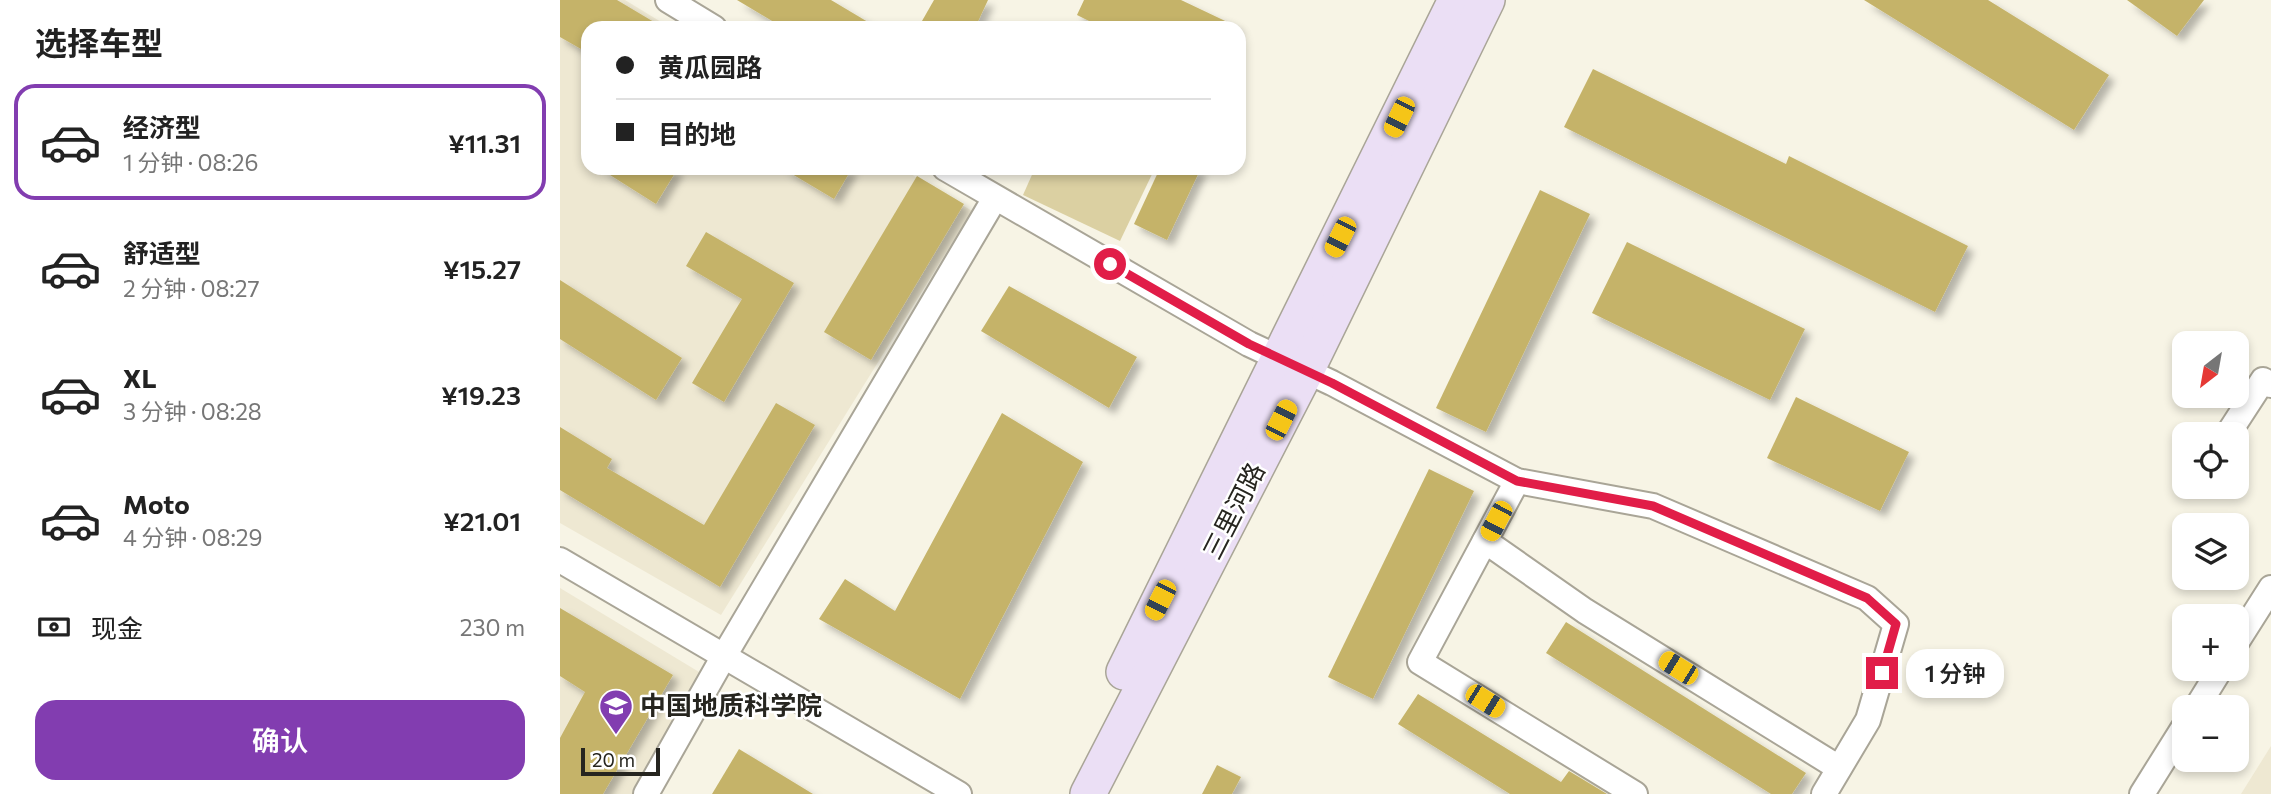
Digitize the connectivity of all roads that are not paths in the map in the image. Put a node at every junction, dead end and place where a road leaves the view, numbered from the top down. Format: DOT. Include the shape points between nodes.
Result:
graph roads {
  1 [pos="668,0"];
  2 [pos="1456,0"];
  3 [pos="1487,0"];
  4 [pos="702,21"];
  5 [pos="957,175"];
  6 [pos="995,198"];
  7 [pos="1293,365"];
  8 [pos="2271,385"];
  9 [pos="2236,422"];
  10 [pos="1517,481"];
  11 [pos="1485,541"];
  12 [pos="560,560"];
  13 [pos="2271,588"];
  14 [pos="2249,623"];
  15 [pos="724,656"];
  16 [pos="2172,746"];
  17 [pos="1839,768"];
  18 [pos="646,794"];
  19 [pos="960,794"];
  20 [pos="1064,794"];
  21 [pos="1088,794"];
  22 [pos="1635,794"];
  23 [pos="1824,794"];
  24 [pos="2142,794"];
  1 -- 4 [label="street"];
  2 -- 7 [label="main road, 三里河路"];
  3 -- 7 [label="main road, 三里河路"];
  5 -- 6 [label="street"];
  6 -- 7 [label="street"];
  6 -- 15 [label="street"];
  7 -- 10 [label="street"];
  7 -- 20 [label="main road, 三里河路"];
  7 -- 21 [label="main road, 三里河路"];
  8 -- 9 [label="street" via="2263,380"];
  10 -- 11 [label="street"];
  10 -- 17 [label="street" via="1653,506 1867,598 1896,624 1868,720"];
  11 -- 17 [label="street" via="1585,611"];
  11 -- 22 [label="street" via="1420,662"];
  12 -- 15 [label="street"];
  13 -- 14 [label="street"];
  15 -- 18 [label="street"];
  15 -- 19 [label="street"];
  16 -- 24 [label="street"];
  17 -- 23 [label="street"];
}
